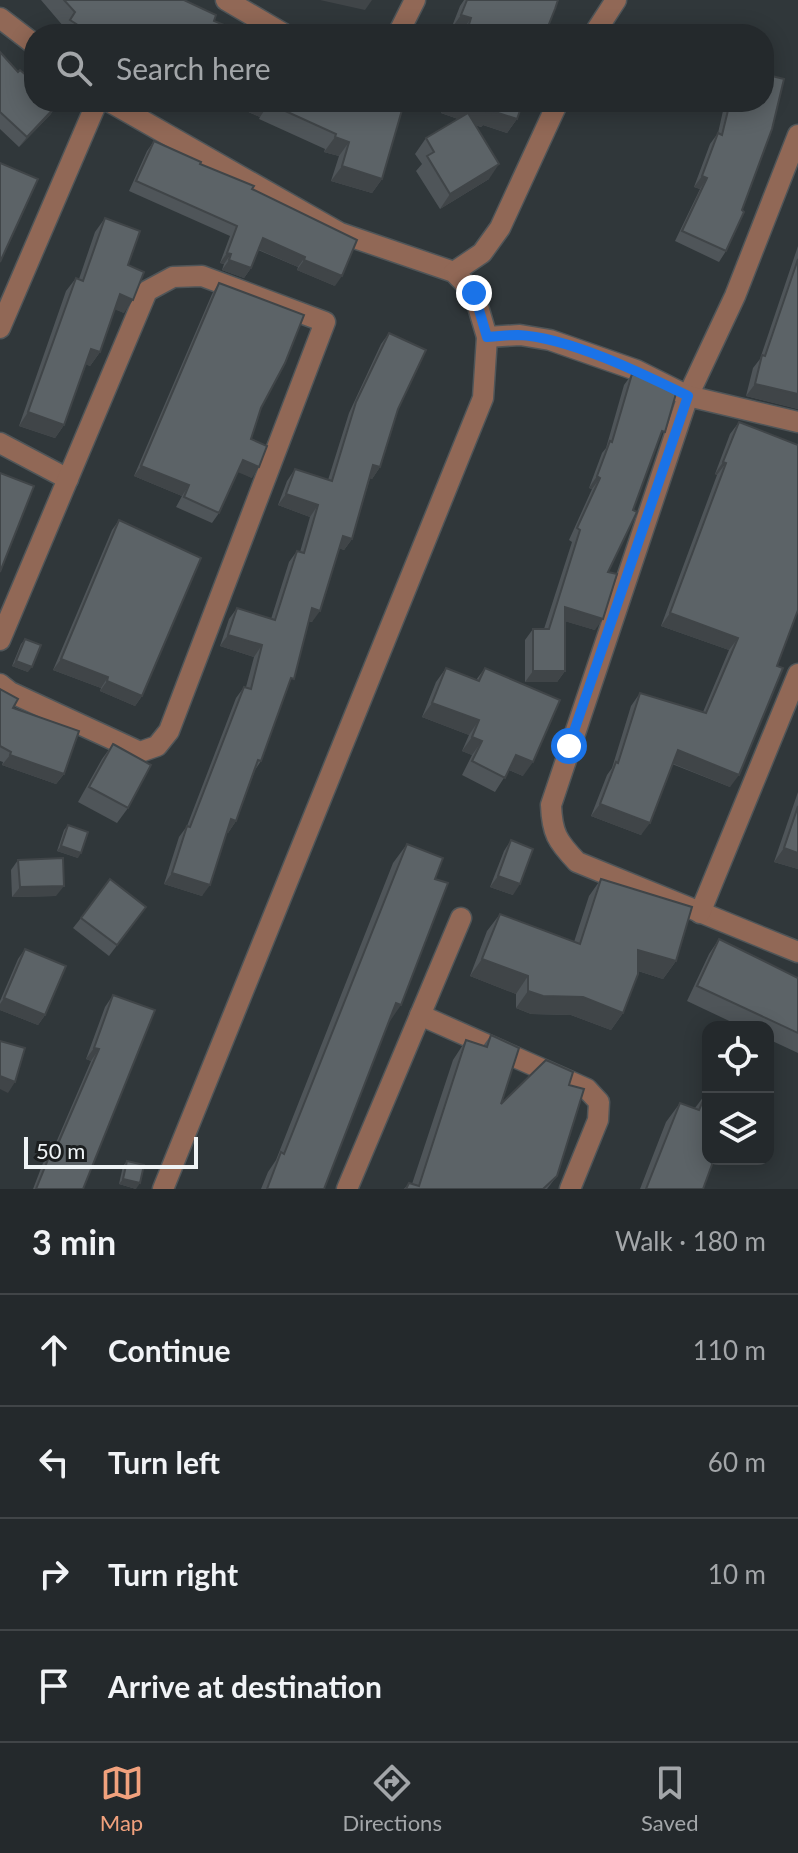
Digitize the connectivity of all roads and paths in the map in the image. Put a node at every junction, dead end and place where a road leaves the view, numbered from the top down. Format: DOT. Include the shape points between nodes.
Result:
graph roads {
  1 [pos="226,0"];
  2 [pos="415,0"];
  3 [pos="616,0"];
  4 [pos="0,18"];
  5 [pos="267,24"];
  6 [pos="403,24"];
  7 [pos="600,24"];
  8 [pos="24,36"];
  9 [pos="93,112"];
  10 [pos="128,112"];
  11 [pos="553,112"];
  12 [pos="798,135"];
  13 [pos="454,272"];
  14 [pos="0,328"];
  15 [pos="487,337"];
  16 [pos="688,396"];
  17 [pos="798,422"];
  18 [pos="0,443"];
  19 [pos="68,479"];
  20 [pos="0,640"];
  21 [pos="798,674"];
  22 [pos="0,684"];
  23 [pos="700,913"];
  24 [pos="461,918"];
  25 [pos="798,952"];
  26 [pos="420,1015"];
  27 [pos="163,1189"];
  28 [pos="347,1189"];
  29 [pos="570,1189"];
  1 -- 5 [label="street"];
  2 -- 6 [label="street"];
  3 -- 7 [label="street"];
  4 -- 8 [label="street"];
  9 -- 14 [label="street"];
  10 -- 13 [label="street" via="340,233"];
  11 -- 13 [label="street" via="500,228 482,253"];
  12 -- 16 [label="street" via="735,296"];
  13 -- 15 [label="street" via="474,293"];
  15 -- 16 [label="street" via="550,340 636,370"];
  15 -- 27 [label="street" via="483,398"];
  16 -- 17 [label="street"];
  16 -- 23 [label="street" via="551,805 558,843 577,862"];
  18 -- 19 [label="street"];
  19 -- 20 [label="street"];
  19 -- 22 [label="street" via="147,291 173,277 202,276 325,322 169,731 157,746 140,752"];
  21 -- 23 [label="street"];
  23 -- 25 [label="street"];
  24 -- 26 [label="street"];
  26 -- 28 [label="street"];
  26 -- 29 [label="street" via="587,1089 599,1102 598,1120"];
}
